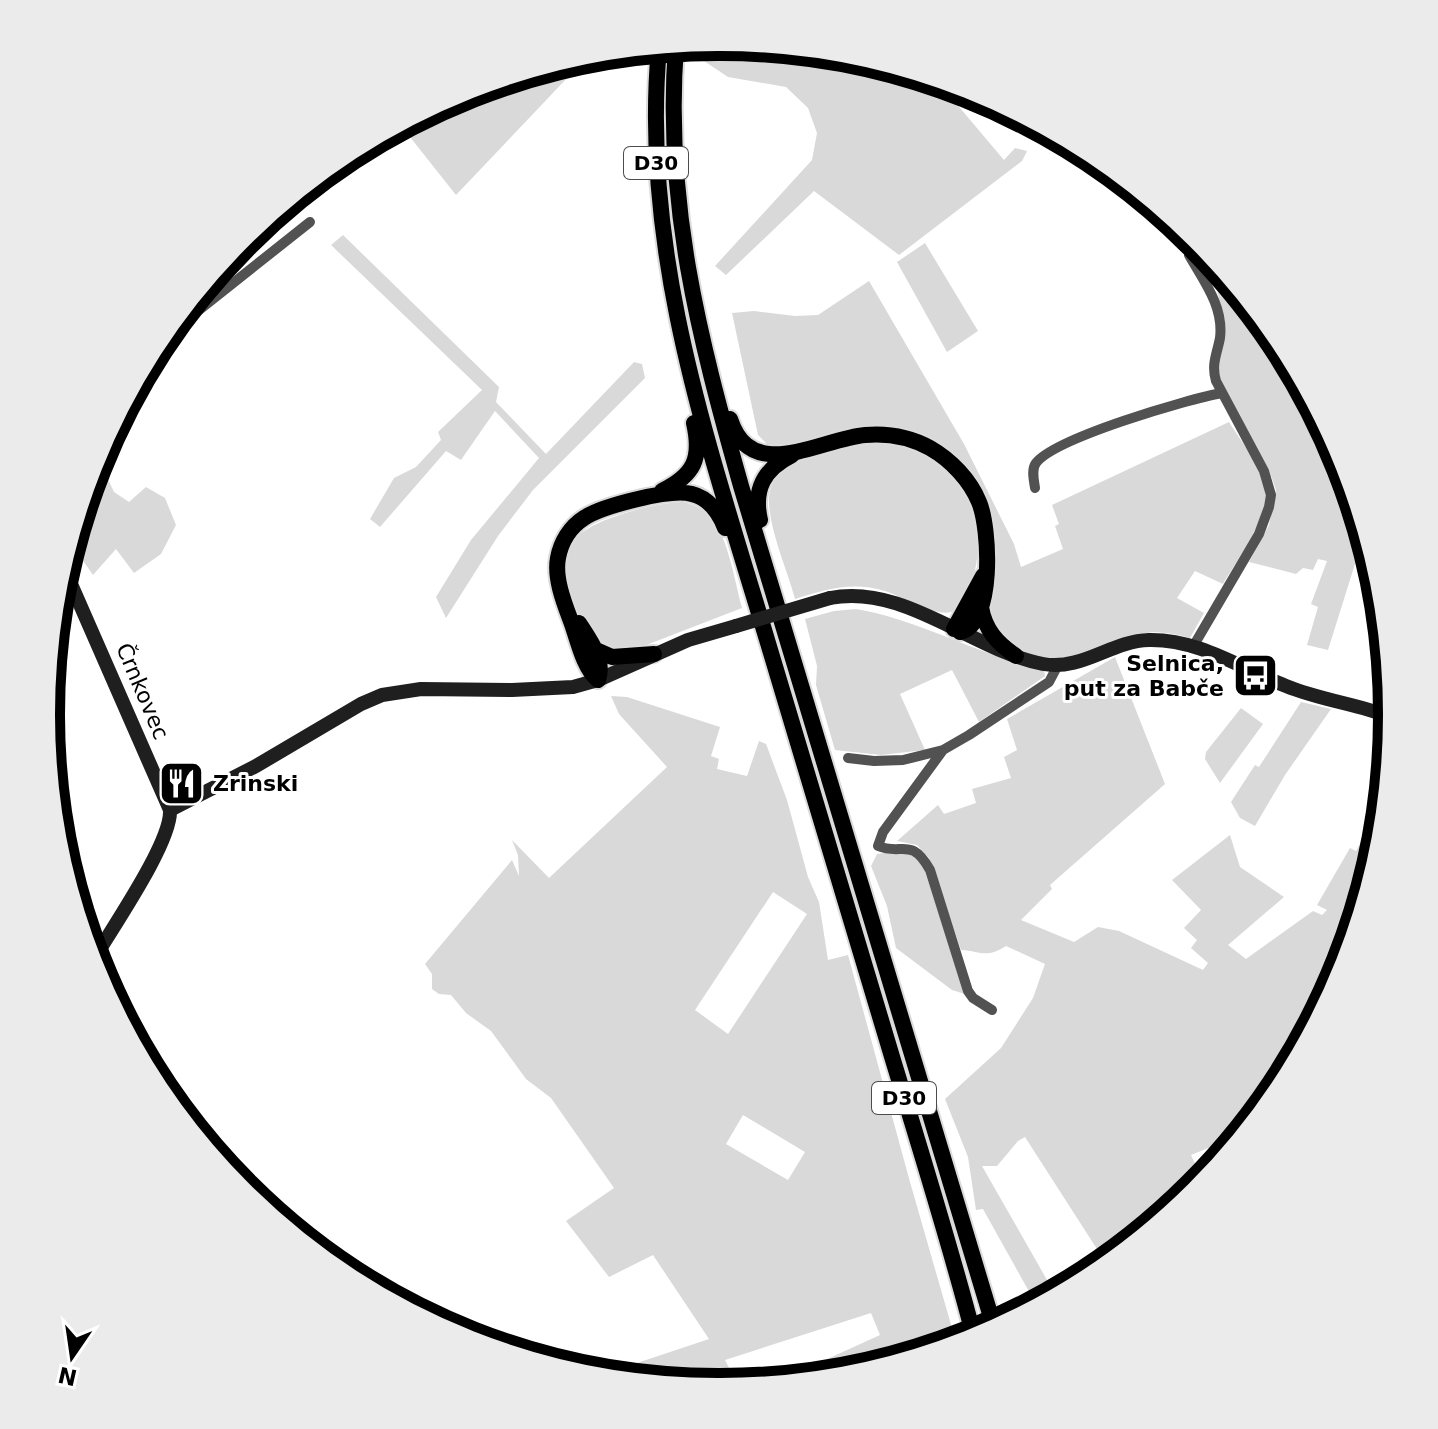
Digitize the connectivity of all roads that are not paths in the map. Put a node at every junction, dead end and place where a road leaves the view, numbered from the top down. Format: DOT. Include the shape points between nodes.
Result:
graph roads {
  1 [pos="675,57"];
  2 [pos="658,59"];
  3 [pos="310,222"];
  4 [pos="1189,255"];
  5 [pos="202,308"];
  6 [pos="692,382"];
  7 [pos="712,382"];
  8 [pos="1222,393"];
  9 [pos="797,453"];
  10 [pos="1035,488"];
  11 [pos="650,497"];
  12 [pos="762,556"];
  13 [pos="746,568"];
  14 [pos="986,571"];
  15 [pos="73,588"];
  16 [pos="981,606"];
  17 [pos="567,607"];
  18 [pos="957,631"];
  19 [pos="1194,645"];
  20 [pos="594,649"];
  21 [pos="654,654"];
  22 [pos="1016,656"];
  23 [pos="1058,665"];
  24 [pos="598,680"];
  25 [pos="1378,713"];
  26 [pos="943,750"];
  27 [pos="848,758"];
  28 [pos="170,810"];
  29 [pos="102,945"];
  30 [pos="992,1010"];
  31 [pos="990,1314"];
  32 [pos="970,1323"];
  1 -- 7 [label="main road, D30" via="680,228"];
  2 -- 6 [label="main road, D30" via="656,162 663,237"];
  3 -- 5 [label="street"];
  4 -- 8 [label="street" via="1208,284 1219,317 1212,370"];
  6 -- 11 [label="main road" via="695,462 686,477"];
  6 -- 13 [label="main road, D30"];
  7 -- 9 [label="main road" via="736,435 746,445 766,454"];
  7 -- 12 [label="main road, D30"];
  8 -- 10 [label="street" via="1108,425 1073,441 1037,462"];
  8 -- 19 [label="street" via="1264,471 1271,495 1259,534"];
  9 -- 12 [label="main road" via="774,465 760,485 756,504"];
  9 -- 14 [label="main road" via="876,434 905,438 937,453 964,476 979,502 989,544"];
  11 -- 13 [label="main road" via="680,492 709,503"];
  11 -- 17 [label="main road" via="595,512 568,534 557,566"];
  12 -- 31 [label="main road, D30"];
  13 -- 32 [label="main road, D30"];
  14 -- 16 [label="main road"];
  14 -- 18 [label="main road"];
  15 -- 28 [label="street, Črnkovec"];
  16 -- 18 [label="main road" via="974,623"];
  16 -- 22 [label="main road" via="988,629"];
  17 -- 20 [label="main road"];
  17 -- 24 [label="main road"];
  18 -- 21 [label="street, bridge" via="902,606 853,595"];
  18 -- 22 [label="street"];
  19 -- 23 [label="street" via="1145,640"];
  19 -- 25 [label="street" via="1287,687"];
  20 -- 21 [label="main road" via="612,657"];
  20 -- 24 [label="main road" via="601,664"];
  21 -- 24 [label="street"];
  22 -- 23 [label="street"];
  23 -- 26 [label="street" via="1049,682"];
  24 -- 28 [label="street" via="557,689 421,689 382,695"];
  26 -- 27 [label="street" via="903,760"];
  26 -- 30 [label="street" via="878,846 906,849 923,859 968,991"];
  28 -- 29 [label="street" via="153,859"];
}
